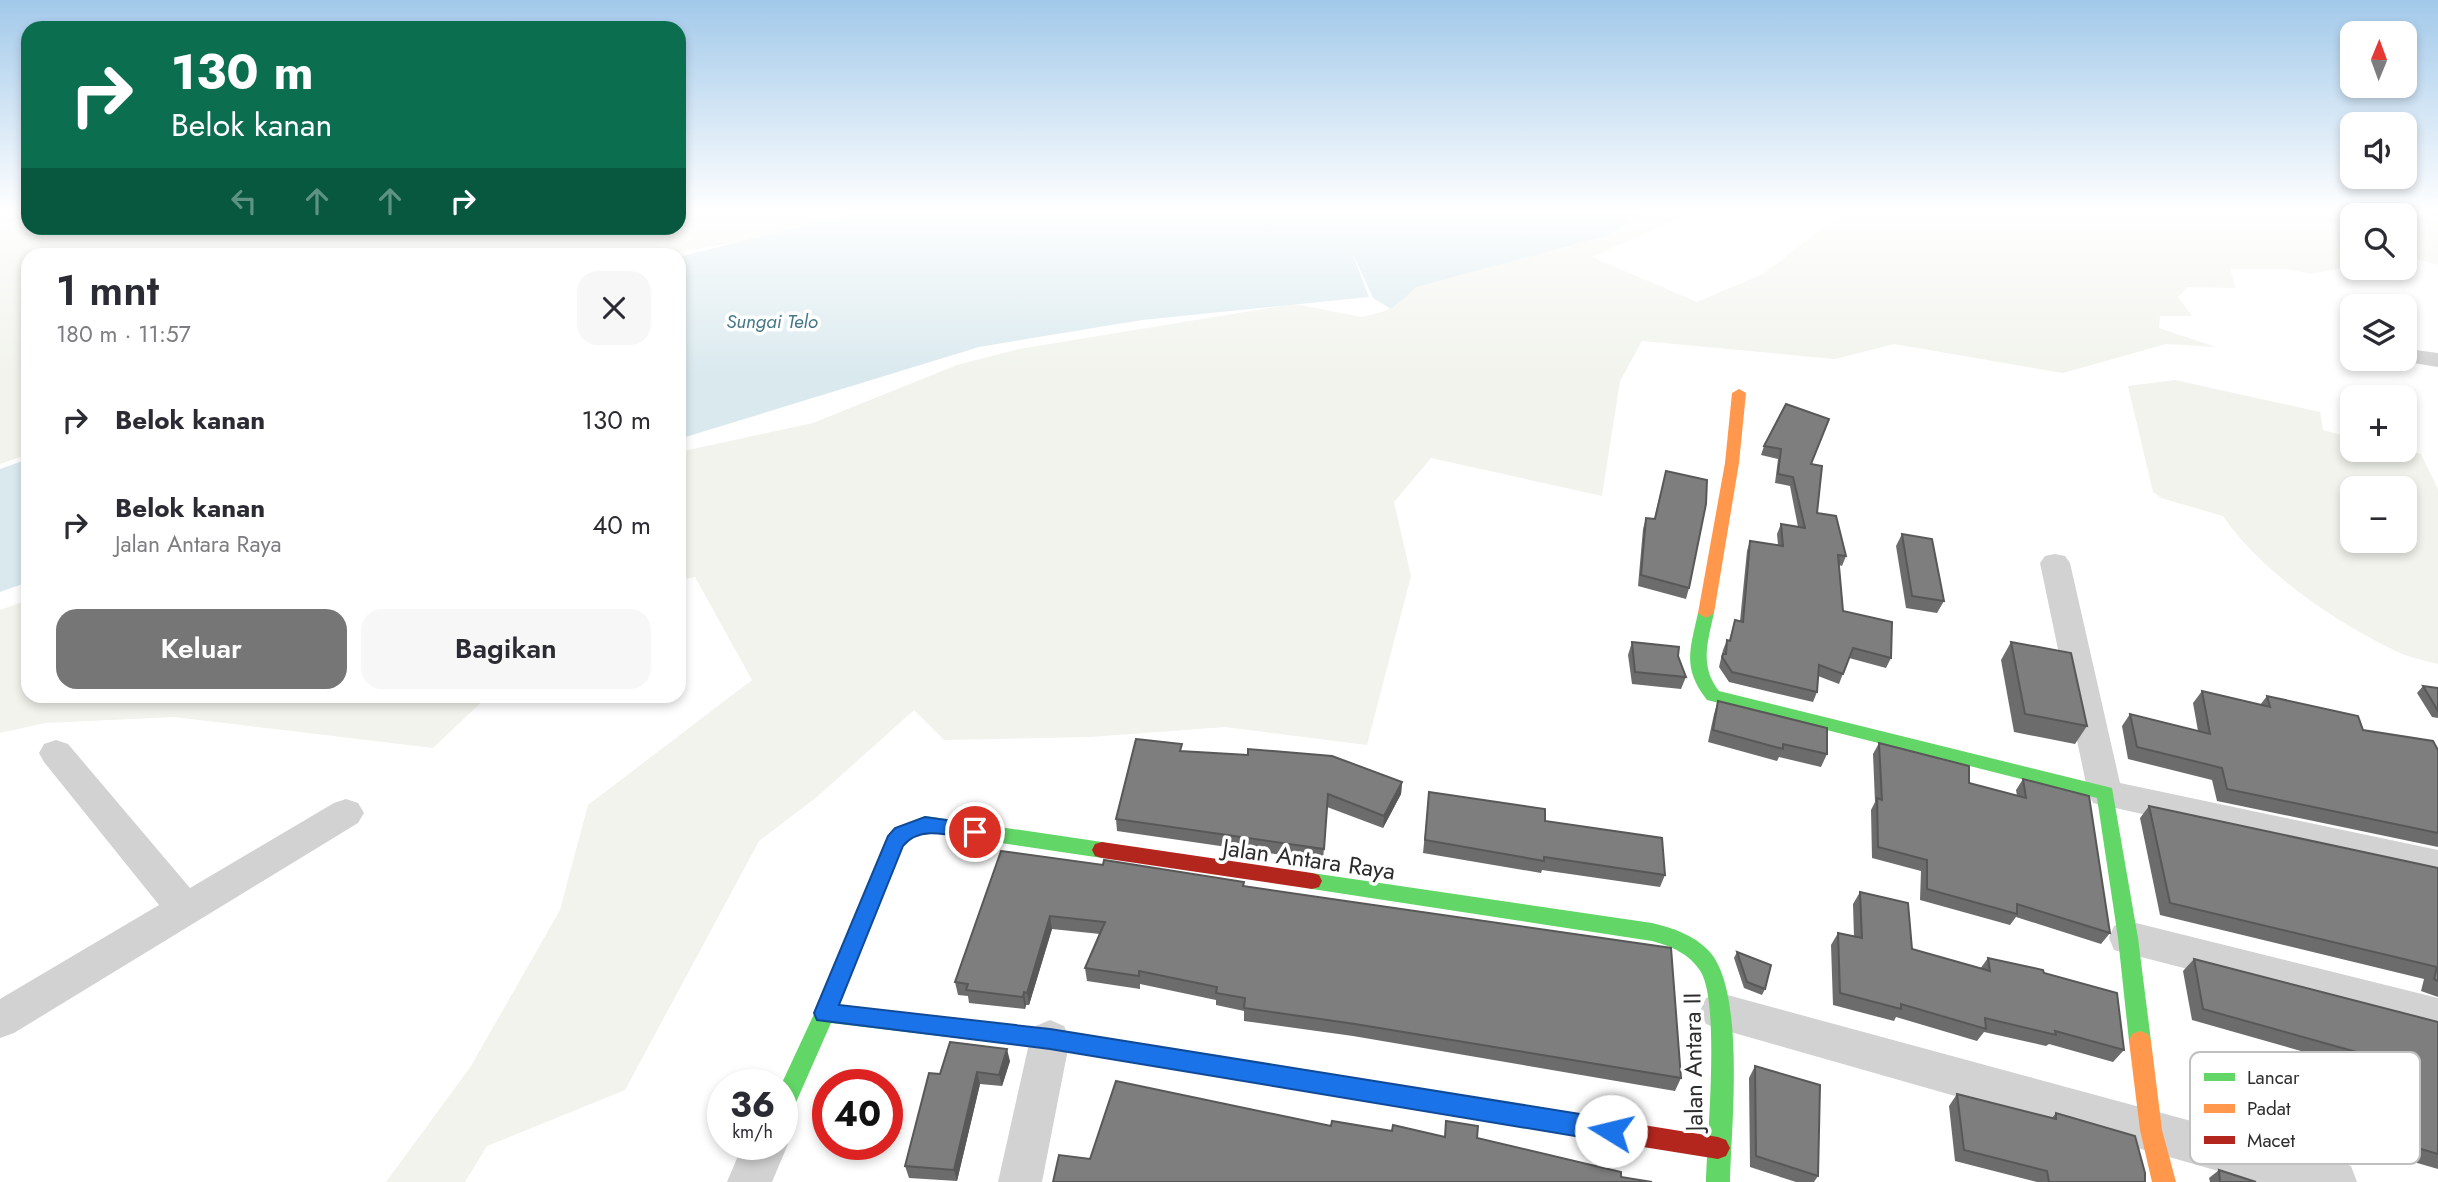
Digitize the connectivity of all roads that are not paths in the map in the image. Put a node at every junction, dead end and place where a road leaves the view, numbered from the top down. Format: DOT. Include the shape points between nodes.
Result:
graph roads {
  1 [pos="1739,393"];
  2 [pos="2055,563"];
  3 [pos="56,753"];
  4 [pos="2105,793"];
  5 [pos="346,813"];
  6 [pos="2438,865"];
  7 [pos="184,908"];
  8 [pos="2128,938"];
  9 [pos="1693,948"];
  10 [pos="1720,1011"];
  11 [pos="825,1013"];
  12 [pos="2438,1016"];
  13 [pos="0,1020"];
  14 [pos="1050,1039"];
  15 [pos="798,1073"];
  16 [pos="2151,1130"];
  17 [pos="2190,1141"];
  18 [pos="1717,1148"];
  19 [pos="759,1160"];
  20 [pos="2271,1164"];
  21 [pos="749,1182"];
  22 [pos="1020,1182"];
  23 [pos="1718,1182"];
  24 [pos="2164,1182"];
  25 [pos="2335,1182"];
  1 -- 4 [label="street" via="1732,463 1696,668 1706,690 1713,696"];
  2 -- 4 [label="street"];
  3 -- 7 [label="street"];
  4 -- 6 [label="street"];
  4 -- 8 [label="street"];
  5 -- 7 [label="street"];
  7 -- 13 [label="street"];
  8 -- 12 [label="street"];
  8 -- 16 [label="street"];
  9 -- 10 [label="street, Jalan Antara II" via="1713,973"];
  9 -- 11 [label="street, Jalan Antara Raya" via="1681,939 1652,932 925,824 902,833 895,842"];
  10 -- 16 [label="street"];
  10 -- 18 [label="street, Jalan Antara II"];
  11 -- 14 [label="street"];
  11 -- 15 [label="street"];
  14 -- 18 [label="street"];
  14 -- 22 [label="street"];
  16 -- 17 [label="street"];
  16 -- 24 [label="street"];
  18 -- 23 [label="street, Jalan Antara II"];
  19 -- 21 [label="street"];
  20 -- 25 [label="street"];
}
